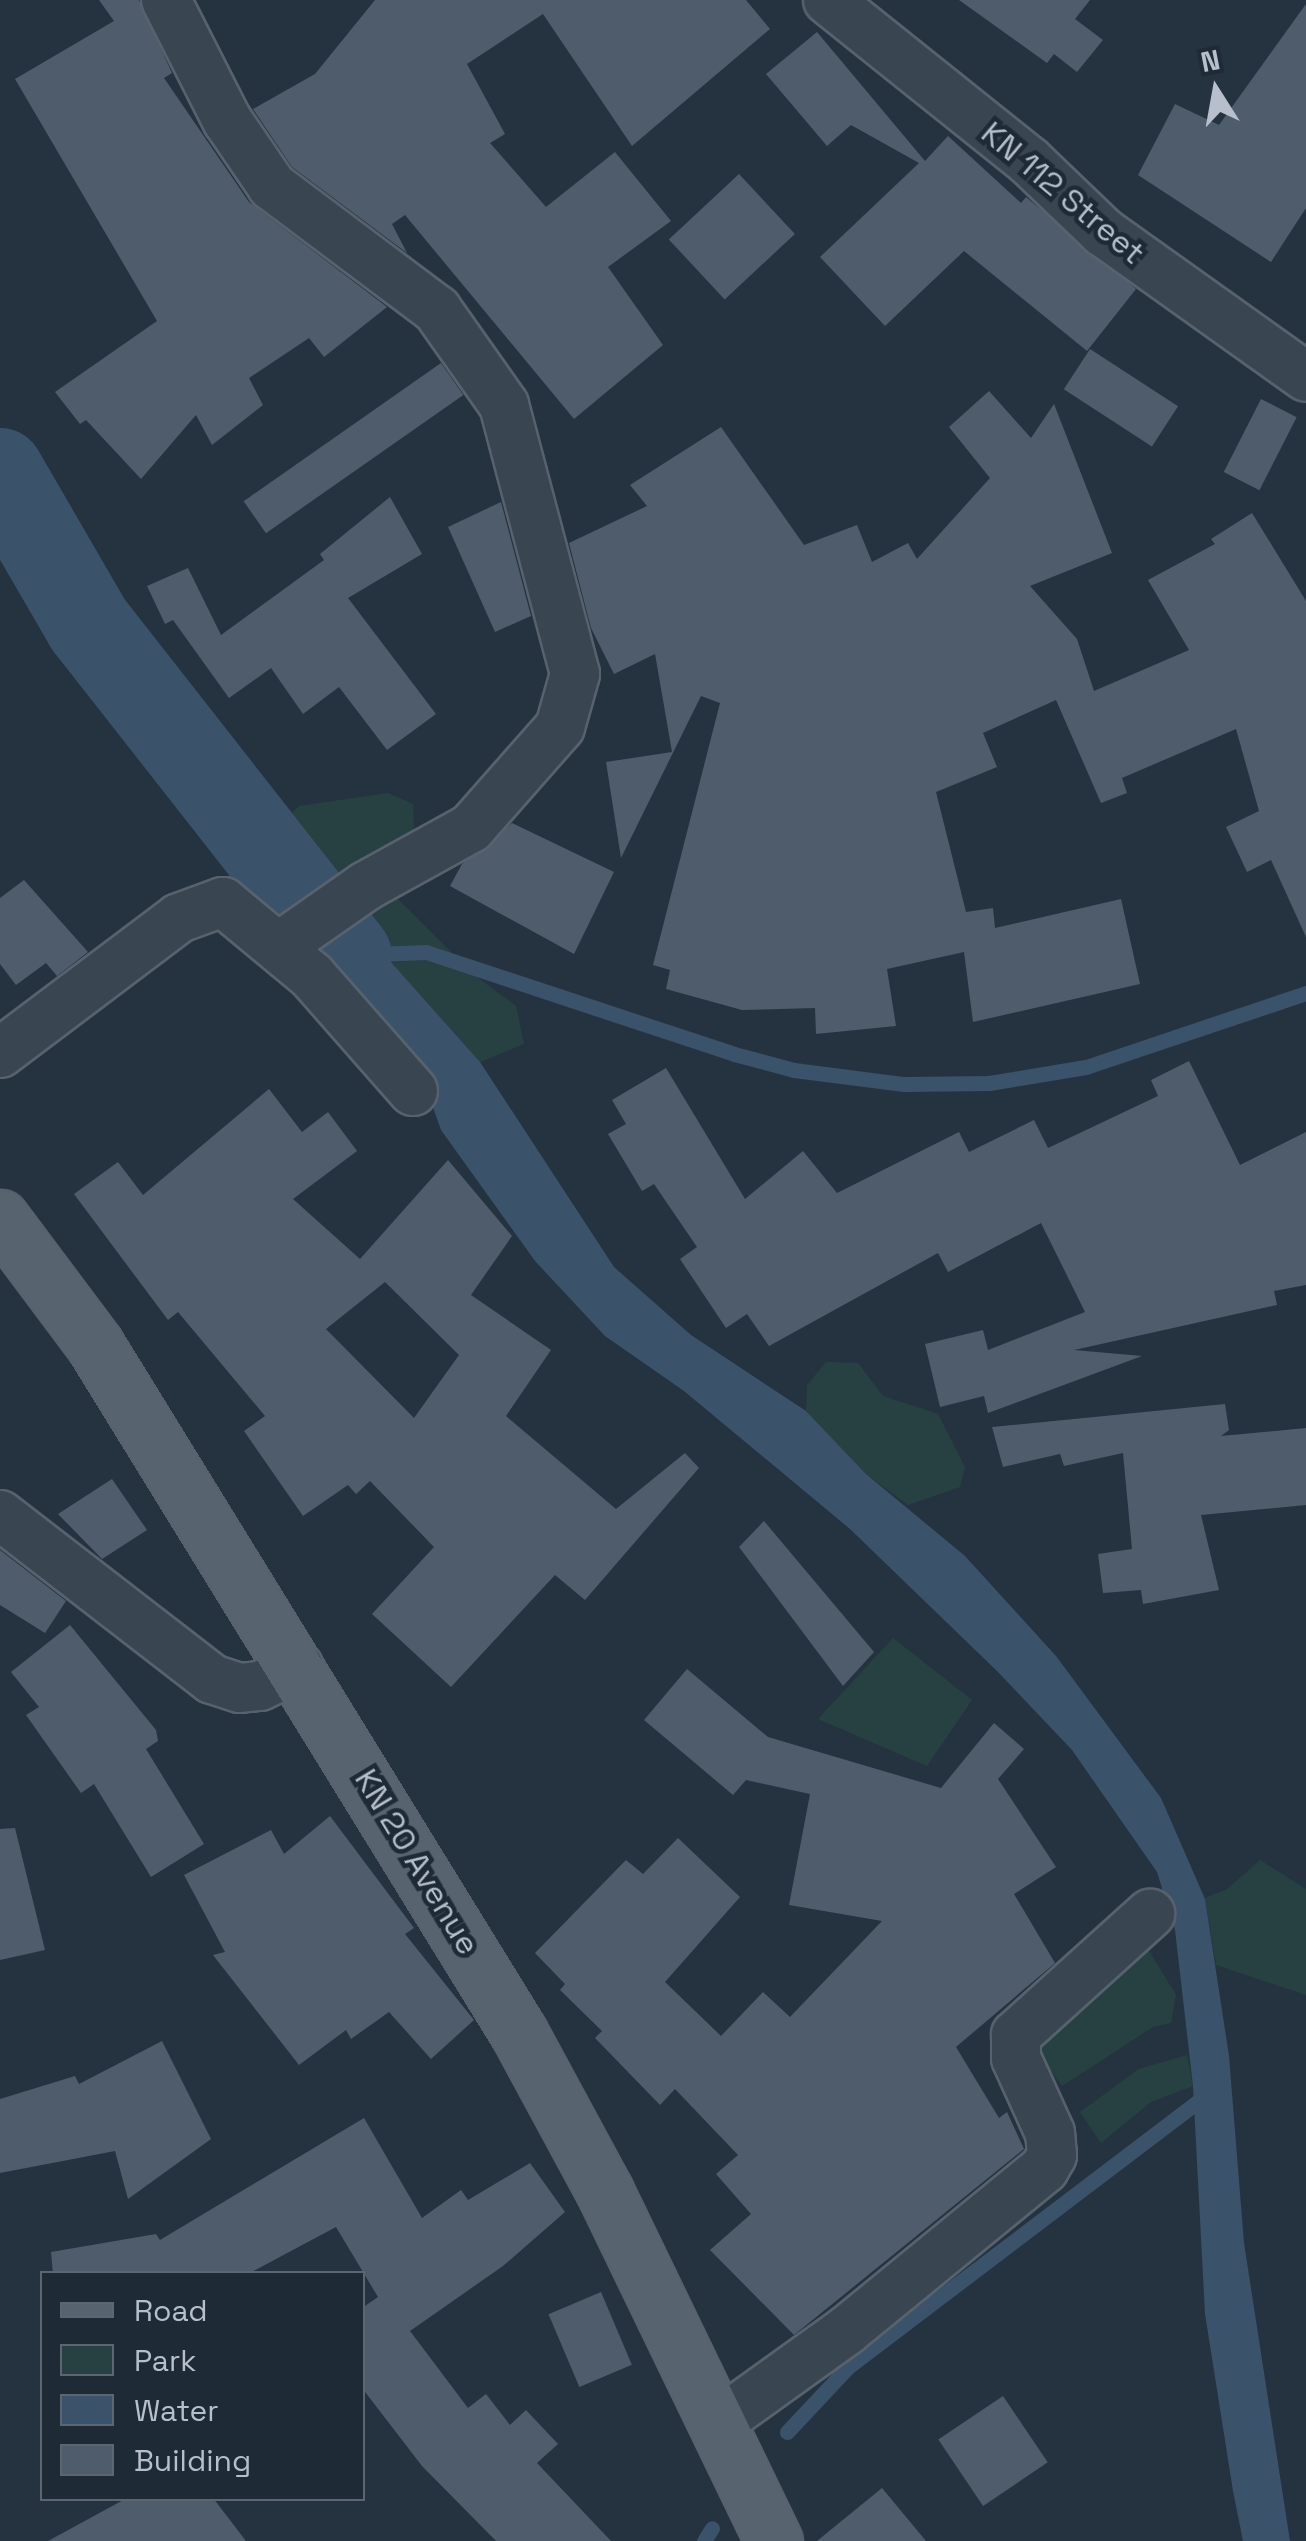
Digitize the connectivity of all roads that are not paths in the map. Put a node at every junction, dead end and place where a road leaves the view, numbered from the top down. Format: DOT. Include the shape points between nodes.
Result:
graph roads {
  1 [pos="166,0"];
  2 [pos="828,0"];
  3 [pos="1306,378"];
  4 [pos="289,941"];
  5 [pos="0,1054"];
  6 [pos="413,1091"];
  7 [pos="0,1218"];
  8 [pos="0,1515"];
  9 [pos="299,1667"];
  10 [pos="1150,1914"];
  11 [pos="718,2423"];
  12 [pos="774,2541"];
  1 -- 4 [label="street" via="227,120 272,186 437,310 504,405 575,674 560,727 471,828 366,886"];
  2 -- 3 [label="street, KN 112 Street" via="1029,161 1102,232"];
  4 -- 5 [label="street" via="235,908 210,902 194,908"];
  4 -- 6 [label="street"];
  7 -- 9 [label="main road, KN 20 Avenue" via="95,1344"];
  8 -- 9 [label="street" via="212,1679 260,1686"];
  9 -- 11 [label="main road, KN 20 Avenue" via="519,2032"];
  10 -- 11 [label="street" via="1016,2035 1016,2058 1050,2134 1052,2154 1044,2170 846,2330"];
  11 -- 12 [label="main road, KN 20 Avenue"];
}
